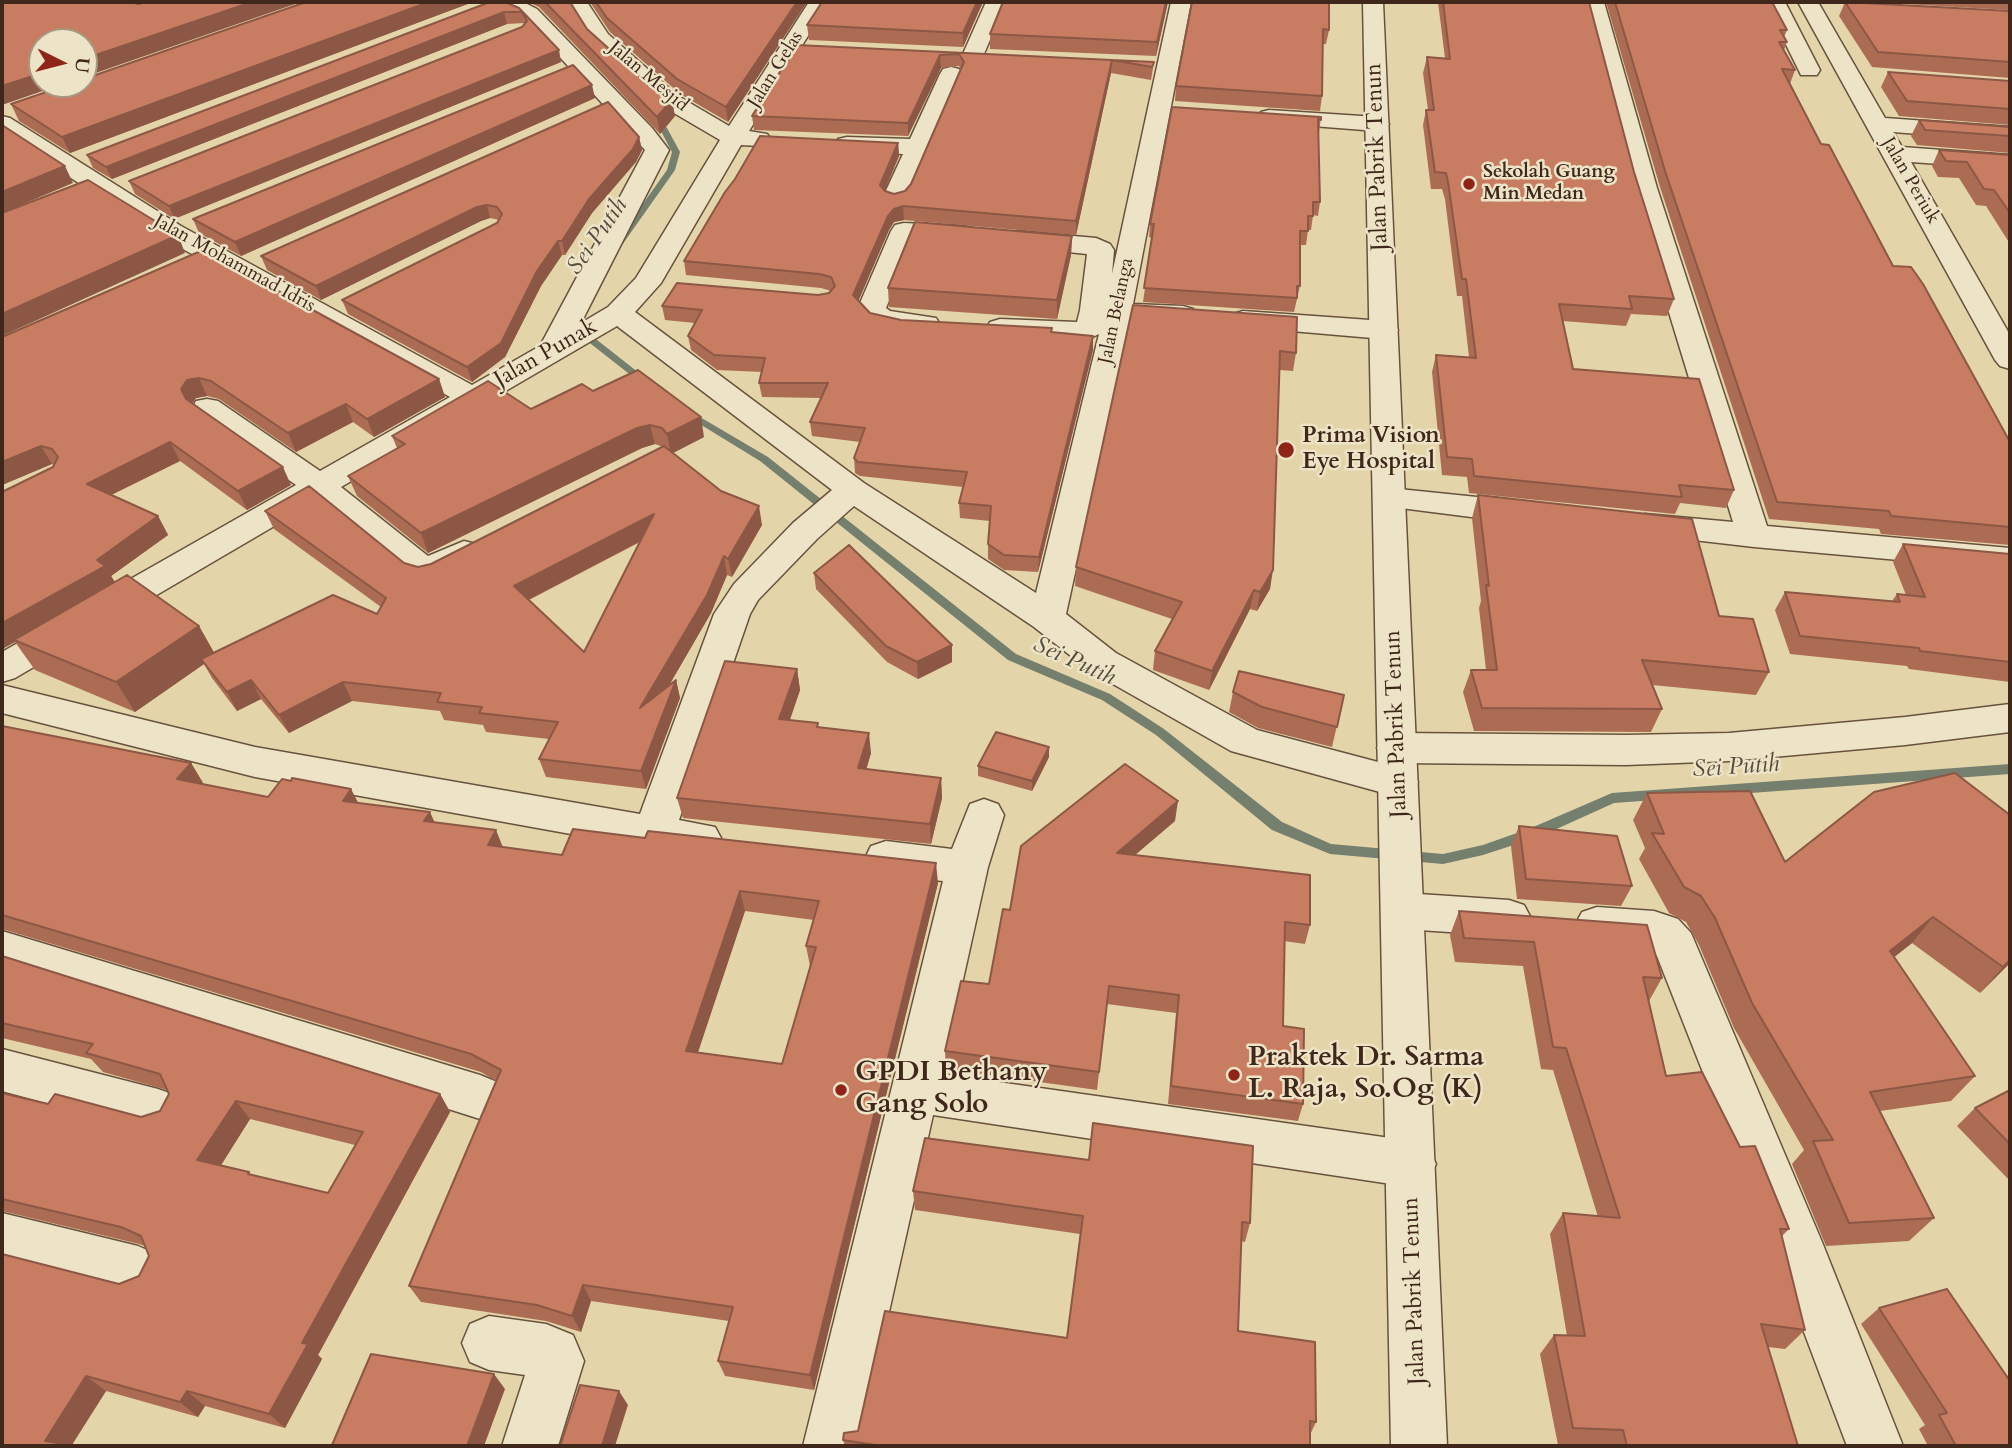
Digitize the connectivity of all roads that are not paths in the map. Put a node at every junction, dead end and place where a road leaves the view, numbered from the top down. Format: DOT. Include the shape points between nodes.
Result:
graph roads {
  1 [pos="577,2"];
  2 [pos="819,2"];
  3 [pos="996,2"];
  4 [pos="1181,2"];
  5 [pos="1373,2"];
  6 [pos="1594,2"];
  7 [pos="1775,2"];
  8 [pos="497,3"];
  9 [pos="1809,4"];
  10 [pos="1837,7"];
  11 [pos="790,48"];
  12 [pos="816,49"];
  13 [pos="973,56"];
  14 [pos="1001,57"];
  15 [pos="1140,65"];
  16 [pos="579,66"];
  17 [pos="1168,66"];
  18 [pos="1808,69"];
  19 [pos="554,76"];
  20 [pos="613,102"];
  21 [pos="589,113"];
  22 [pos="1241,114"];
  23 [pos="6,117"];
  24 [pos="1377,124"];
  25 [pos="1876,124"];
  26 [pos="2010,134"];
  27 [pos="733,138"];
  28 [pos="785,141"];
  29 [pos="824,143"];
  30 [pos="916,147"];
  31 [pos="1895,153"];
  32 [pos="91,156"];
  33 [pos="2010,162"];
  34 [pos="66,166"];
  35 [pos="896,197"];
  36 [pos="213,253"];
  37 [pos="175,270"];
  38 [pos="1106,311"];
  39 [pos="1384,330"];
  40 [pos="585,331"];
  41 [pos="2010,360"];
  42 [pos="471,397"];
  43 [pos="207,408"];
  44 [pos="318,485"];
  45 [pos="845,495"];
  46 [pos="1389,498"];
  47 [pos="1551,515"];
  48 [pos="1619,522"];
  49 [pos="498,536"];
  50 [pos="1754,536"];
  51 [pos="2010,559"];
  52 [pos="1047,618"];
  53 [pos="2,669"];
  54 [pos="2,699"];
  55 [pos="2010,718"];
  56 [pos="1398,778"];
  57 [pos="984,815"];
  58 [pos="654,834"];
  59 [pos="736,842"];
  60 [pos="845,854"];
  61 [pos="967,866"];
  62 [pos="1403,892"];
  63 [pos="2,949"];
  64 [pos="2,1070"];
  65 [pos="914,1091"];
  66 [pos="480,1097"];
  67 [pos="158,1111"];
  68 [pos="1411,1164"];
  69 [pos="2,1238"];
  70 [pos="138,1272"];
  71 [pos="489,1343"];
  72 [pos="530,1446"];
  73 [pos="831,1446"];
  74 [pos="1419,1446"];
  75 [pos="1875,1446"];
  1 -- 27 [label="street, Jalan Mesjid" via="600,38 642,77 670,101"];
  2 -- 11 [label="street, Jalan Gelas"];
  3 -- 13 [label="street"];
  4 -- 17 [label="street, Jalan Belanga"];
  5 -- 24 [label="street, Jalan Pabrik Tenun"];
  6 -- 50 [label="street" via="1644,188"];
  7 -- 18 [label="street"];
  8 -- 16 [label="street" via="530,13"];
  9 -- 10 [label="street"];
  9 -- 25 [label="street, Jalan Periuk" via="1863,76"];
  11 -- 12 [label="street"];
  11 -- 27 [label="street, Jalan Gelas"];
  13 -- 14 [label="street"];
  13 -- 30 [label="street" via="949,65"];
  15 -- 17 [label="street"];
  16 -- 19 [label="street"];
  16 -- 20 [label="street"];
  17 -- 38 [label="street, Jalan Belanga" via="1173,110"];
  20 -- 21 [label="street"];
  20 -- 40 [label="street" via="657,150"];
  22 -- 24 [label="street"];
  23 -- 34 [label="street, Jalan Mohammad Idris"];
  24 -- 39 [label="street, Jalan Pabrik Tenun"];
  25 -- 26 [label="street"];
  25 -- 31 [label="street, Jalan Periuk"];
  27 -- 28 [label="street"];
  27 -- 40 [label="street, Jalan Punak" via="660,284"];
  29 -- 30 [label="street"];
  30 -- 35 [label="street"];
  31 -- 33 [label="street"];
  31 -- 41 [label="street, Jalan Periuk"];
  32 -- 34 [label="street"];
  34 -- 36 [label="street, Jalan Mohammad Idris" via="185,227"];
  36 -- 37 [label="street"];
  36 -- 42 [label="street, Jalan Mohammad Idris" via="253,264 335,307"];
  38 -- 38 [label="street" via="1086,331 882,319 871,310 905,232 1096,247 1103,253"];
  38 -- 39 [label="street"];
  38 -- 52 [label="street, Jalan Belanga" via="1063,558"];
  39 -- 46 [label="street, Jalan Pabrik Tenun"];
  40 -- 42 [label="street, Jalan Punak"];
  40 -- 45 [label="street"];
  42 -- 44 [label="street, Jalan Punak"];
  43 -- 44 [label="street"];
  44 -- 49 [label="street" via="425,572"];
  44 -- 53 [label="street, Jalan Punak"];
  45 -- 52 [label="street"];
  45 -- 58 [label="street" via="746,592 732,614"];
  46 -- 47 [label="street"];
  46 -- 56 [label="street, Jalan Pabrik Tenun"];
  48 -- 50 [label="street"];
  50 -- 51 [label="street"];
  52 -- 56 [label="street" via="1102,662 1245,741"];
  54 -- 58 [label="street" via="255,762"];
  55 -- 56 [label="street" via="1729,747 1626,750"];
  56 -- 62 [label="street, Jalan Pabrik Tenun"];
  57 -- 61 [label="street"];
  58 -- 59 [label="street"];
  60 -- 61 [label="street"];
  61 -- 65 [label="street"];
  62 -- 68 [label="street, Jalan Pabrik Tenun"];
  62 -- 75 [label="street" via="1549,921 1654,929 1675,946"];
  63 -- 66 [label="street"];
  64 -- 67 [label="street"];
  65 -- 68 [label="street"];
  65 -- 73 [label="street"];
  68 -- 74 [label="street, Jalan Pabrik Tenun"];
  69 -- 70 [label="street"];
  71 -- 72 [label="street" via="546,1351 557,1361"];
}
